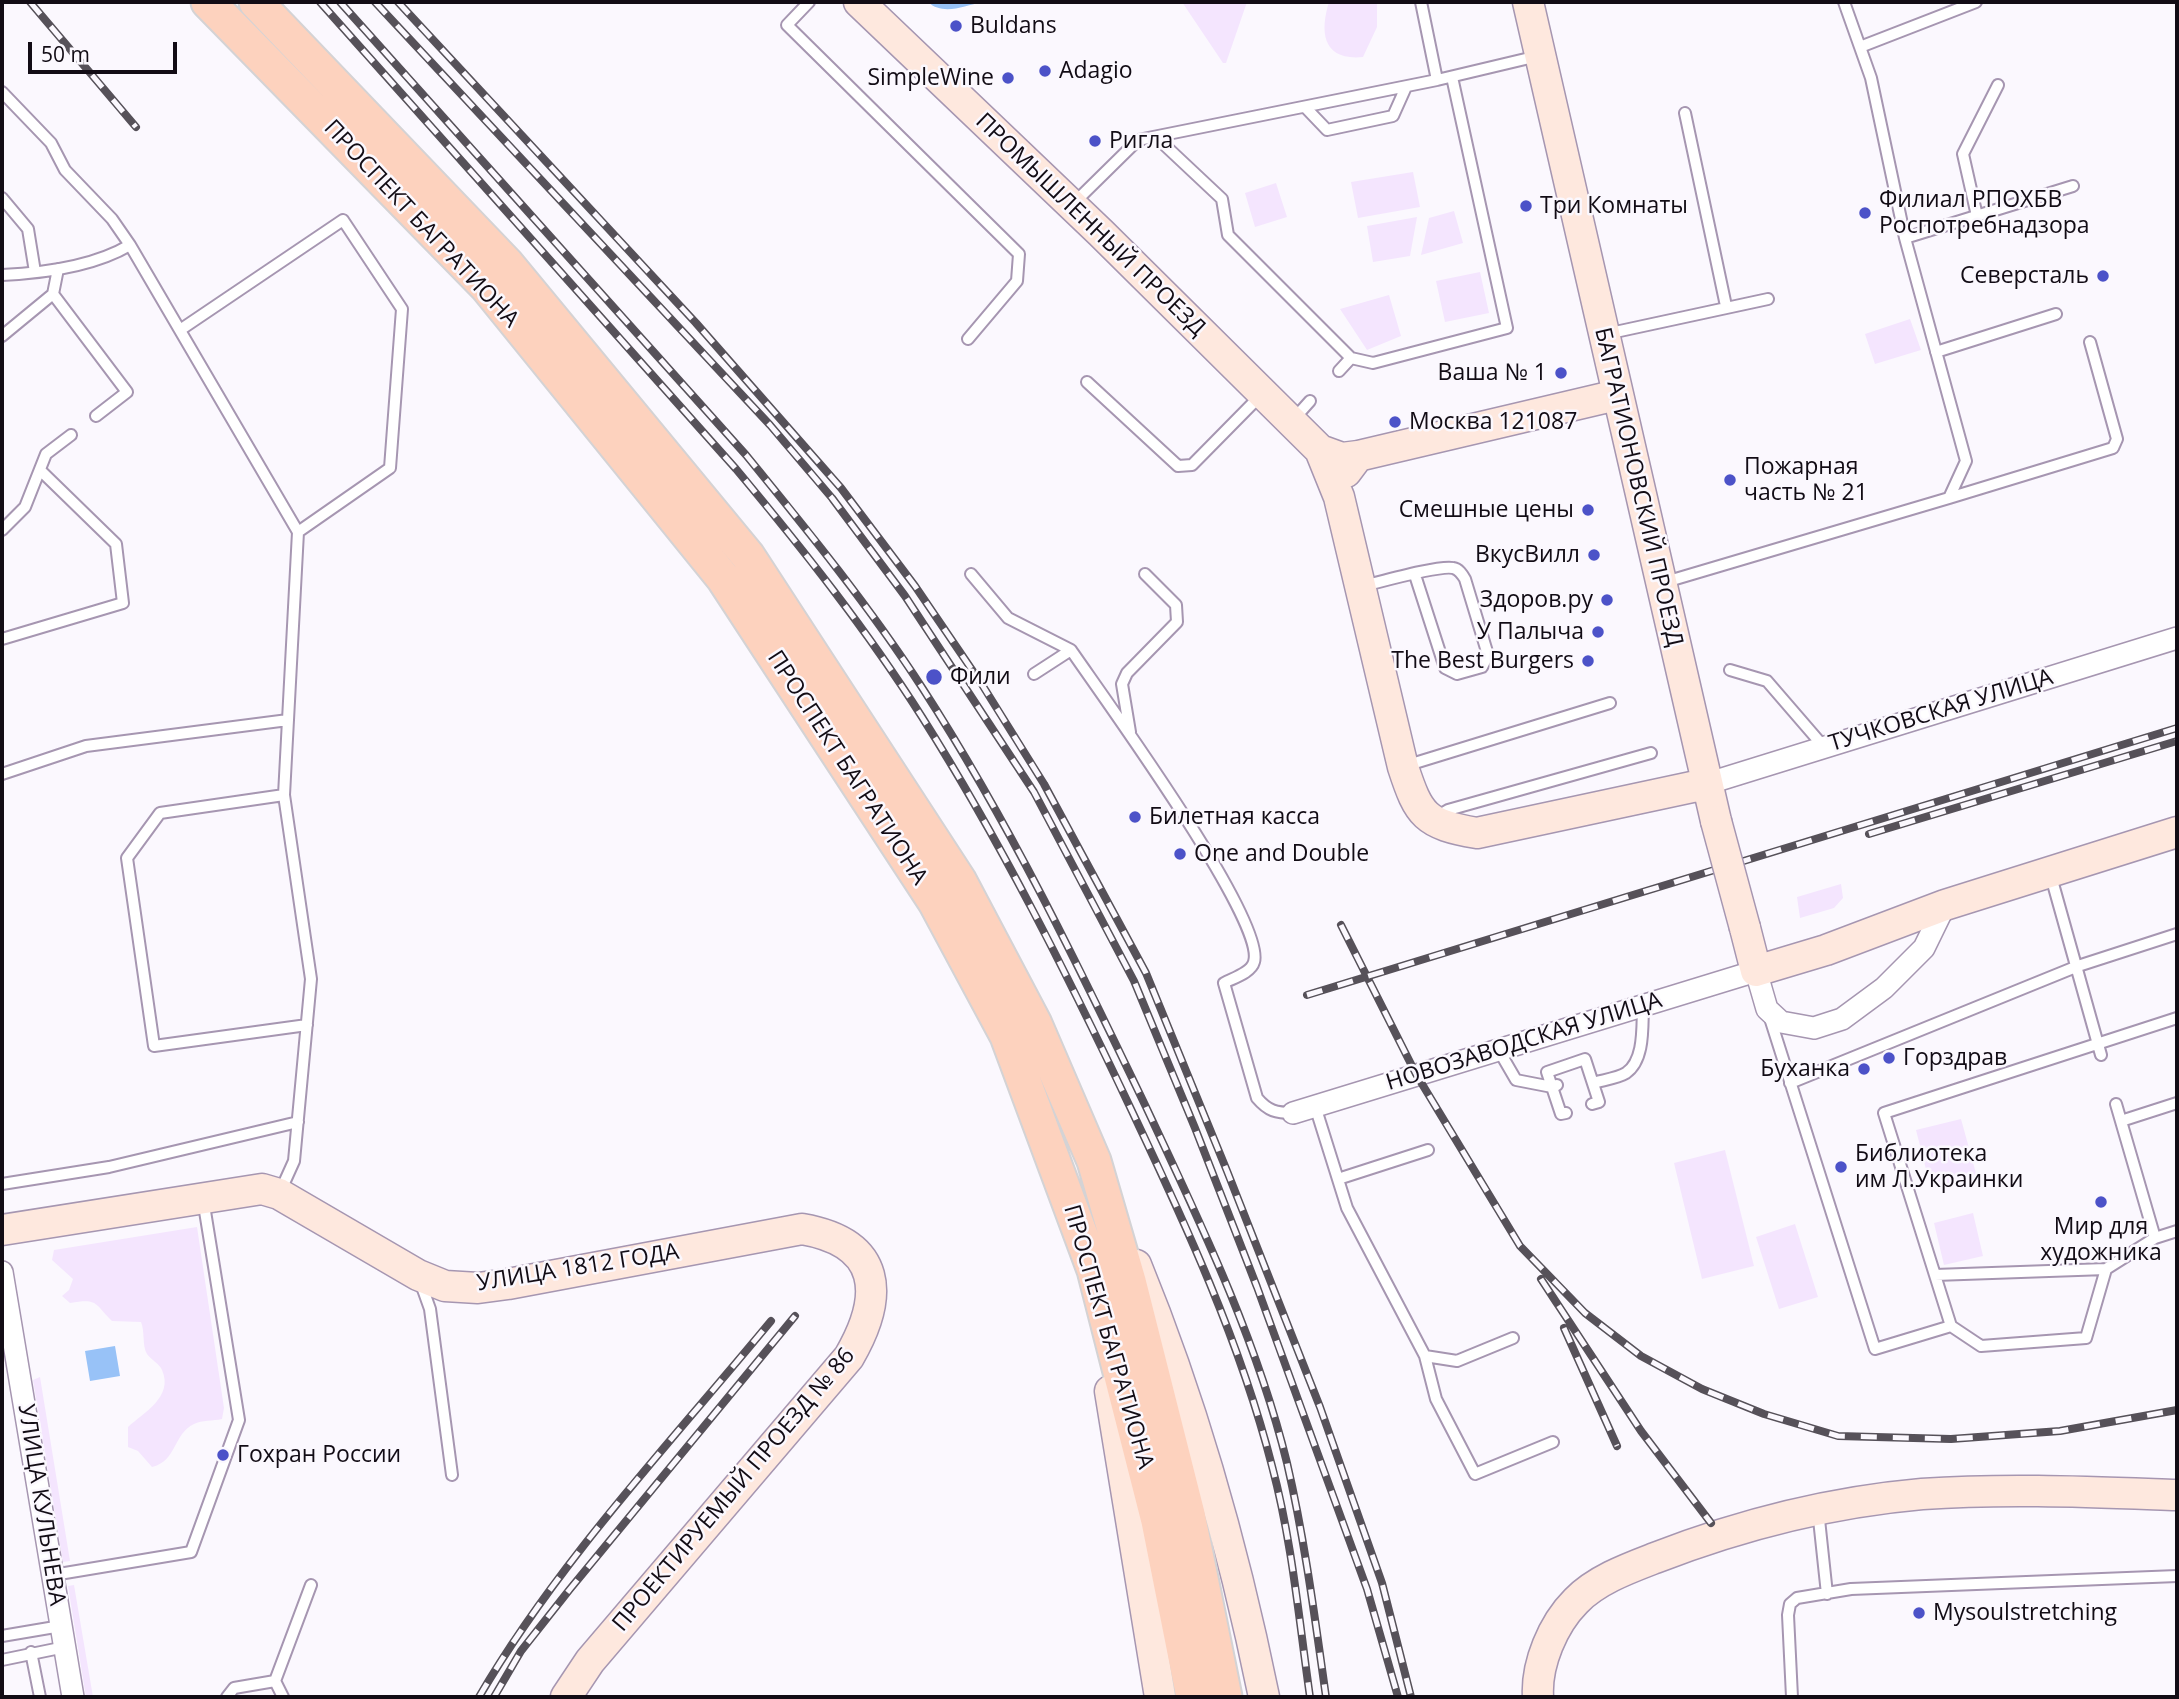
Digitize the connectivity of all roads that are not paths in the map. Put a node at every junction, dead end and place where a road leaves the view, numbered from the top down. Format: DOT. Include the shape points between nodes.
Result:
graph roads {
  1 [pos="208,2"];
  2 [pos="256,2"];
  3 [pos="810,2"];
  4 [pos="859,2"];
  5 [pos="1421,2"];
  6 [pos="1528,2"];
  7 [pos="1844,2"];
  8 [pos="1976,2"];
  9 [pos="1860,47"];
  10 [pos="1540,56"];
  11 [pos="1452,77"];
  12 [pos="1437,80"];
  13 [pos="1998,85"];
  14 [pos="1406,87"];
  15 [pos="2,92"];
  16 [pos="1305,107"];
  17 [pos="1685,113"];
  18 [pos="1156,137"];
  19 [pos="2073,186"];
  20 [pos="2,198"];
  21 [pos="1072,205"];
  22 [pos="1977,216"];
  23 [pos="1905,238"];
  24 [pos="130,245"];
  25 [pos="58,269"];
  26 [pos="35,272"];
  27 [pos="2,275"];
  28 [pos="53,294"];
  29 [pos="1768,299"];
  30 [pos="1726,306"];
  31 [pos="2056,314"];
  32 [pos="180,330"];
  33 [pos="1603,334"];
  34 [pos="2,336"];
  35 [pos="968,339"];
  36 [pos="2090,341"];
  37 [pos="1936,352"];
  38 [pos="1351,358"];
  39 [pos="1339,371"];
  40 [pos="1087,382"];
  41 [pos="1261,395"];
  42 [pos="1617,395"];
  43 [pos="96,416"];
  44 [pos="71,435"];
  45 [pos="1320,450"];
  46 [pos="1358,456"];
  47 [pos="40,470"];
  48 [pos="1339,497"];
  49 [pos="1949,498"];
  50 [pos="2,530"];
  51 [pos="298,532"];
  52 [pos="971,574"];
  53 [pos="1145,574"];
  54 [pos="1415,575"];
  55 [pos="1660,583"];
  56 [pos="1360,586"];
  57 [pos="2177,638"];
  58 [pos="2,639"];
  59 [pos="1071,650"];
  60 [pos="1730,670"];
  61 [pos="1034,674"];
  62 [pos="1610,703"];
  63 [pos="288,720"];
  64 [pos="1130,736"];
  65 [pos="1824,747"];
  66 [pos="1651,752"];
  67 [pos="1403,766"];
  68 [pos="2,774"];
  69 [pos="1706,784"];
  70 [pos="284,795"];
  71 [pos="1432,820"];
  72 [pos="2177,832"];
  73 [pos="2050,872"];
  74 [pos="1945,905"];
  75 [pos="2177,934"];
  76 [pos="2078,966"];
  77 [pos="1756,971"];
  78 [pos="1643,1007"];
  79 [pos="1767,1009"];
  80 [pos="2177,1018"];
  81 [pos="307,1025"];
  82 [pos="2099,1042"];
  83 [pos="1497,1049"];
  84 [pos="2101,1055"];
  85 [pos="1590,1083"];
  86 [pos="1790,1083"];
  87 [pos="1554,1086"];
  88 [pos="2177,1102"];
  89 [pos="1592,1104"];
  90 [pos="2116,1104"];
  91 [pos="1315,1106"];
  92 [pos="1566,1112"];
  93 [pos="1293,1113"];
  94 [pos="2121,1121"];
  95 [pos="298,1122"];
  96 [pos="1428,1150"];
  97 [pos="1094,1161"];
  98 [pos="1338,1179"];
  99 [pos="2,1184"];
  100 [pos="279,1194"];
  101 [pos="203,1197"];
  102 [pos="1072,1205"];
  103 [pos="802,1229"];
  104 [pos="2,1230"];
  105 [pos="2177,1231"];
  106 [pos="2155,1238"];
  107 [pos="2106,1269"];
  108 [pos="2,1272"];
  109 [pos="418,1275"];
  110 [pos="1935,1275"];
  111 [pos="1951,1326"];
  112 [pos="1513,1338"];
  113 [pos="1426,1356"];
  114 [pos="1553,1442"];
  115 [pos="452,1475"];
  116 [pos="2177,1495"];
  117 [pos="1818,1509"];
  118 [pos="53,1575"];
  119 [pos="2177,1576"];
  120 [pos="311,1585"];
  121 [pos="1827,1594"];
  122 [pos="2,1636"];
  123 [pos="63,1637"];
  124 [pos="32,1652"];
  125 [pos="2,1660"];
  126 [pos="275,1681"];
  127 [pos="40,1697"];
  128 [pos="73,1697"];
  129 [pos="227,1697"];
  130 [pos="283,1697"];
  131 [pos="566,1697"];
  132 [pos="1160,1697"];
  133 [pos="1193,1697"];
  134 [pos="1225,1697"];
  135 [pos="1264,1697"];
  136 [pos="1538,1697"];
  137 [pos="1792,1697"];
  1 -- 102 [label="main road, ПРОСПЕКТ БАГРАТИОНА" via="487,287 723,578 935,902 1007,1036"];
  2 -- 97 [label="main road, ПРОСПЕКТ БАГРАТИОНА" via="507,264 748,556 959,880 1035,1024"];
  3 -- 35 [label="lane" via="787,25 1019,254 1017,281"];
  4 -- 21 [label="street, ПРОМЫШЛЕННЫЙ ПРОЕЗД"];
  5 -- 12 [label="lane"];
  6 -- 10 [label="street, БАГРАТИОНОВСКИЙ ПРОЕЗД"];
  7 -- 9 [label="lane"];
  8 -- 9 [label="lane"];
  9 -- 23 [label="lane" via="1871,78"];
  10 -- 11 [label="lane"];
  10 -- 33 [label="street, БАГРАТИОНОВСКИЙ ПРОЕЗД"];
  11 -- 12 [label="lane"];
  11 -- 38 [label="lane" via="1507,328 1373,363"];
  12 -- 14 [label="lane"];
  13 -- 22 [label="lane" via="1963,154"];
  14 -- 16 [label="lane"];
  14 -- 16 [label="lane" via="1393,116 1326,130"];
  15 -- 24 [label="lane" via="51,143 65,170"];
  16 -- 18 [label="lane"];
  17 -- 30 [label="lane"];
  18 -- 21 [label="lane" via="1138,140"];
  18 -- 38 [label="lane" via="1222,199 1228,235"];
  19 -- 22 [label="lane"];
  20 -- 26 [label="lane" via="28,229"];
  21 -- 41 [label="street, ПРОМЫШЛЕННЫЙ ПРОЕЗД"];
  22 -- 23 [label="lane"];
  23 -- 37 [label="lane"];
  24 -- 25 [label="lane"];
  24 -- 32 [label="lane"];
  25 -- 26 [label="lane"];
  25 -- 28 [label="lane"];
  26 -- 27 [label="lane"];
  28 -- 34 [label="lane"];
  28 -- 43 [label="lane" via="127,393"];
  29 -- 30 [label="lane"];
  30 -- 33 [label="lane"];
  31 -- 37 [label="lane"];
  32 -- 51 [label="lane"];
  32 -- 51 [label="lane" via="343,220 402,309 390,468"];
  33 -- 42 [label="street, БАГРАТИОНОВСКИЙ ПРОЕЗД"];
  36 -- 49 [label="lane" via="2117,439 2113,448"];
  37 -- 49 [label="lane" via="1966,461"];
  38 -- 39 [label="lane"];
  40 -- 41 [label="lane" via="1178,466 1185,467"];
  41 -- 45 [label="street, ПРОМЫШЛЕННЫЙ ПРОЕЗД" via="1301,412"];
  42 -- 46 [label="street"];
  42 -- 55 [label="street, БАГРАТИОНОВСКИЙ ПРОЕЗД"];
  44 -- 47 [label="lane" via="46,454"];
  45 -- 46 [label="street" via="1342,458"];
  45 -- 48 [label="street, ПРОМЫШЛЕННЫЙ ПРОЕЗД"];
  46 -- 48 [label="street" via="1342,478"];
  47 -- 50 [label="lane" via="25,507"];
  47 -- 58 [label="lane" via="116,544 122,603"];
  48 -- 56 [label="street, ПРОМЫШЛЕННЫЙ ПРОЕЗД"];
  49 -- 55 [label="lane"];
  51 -- 63 [label="lane"];
  52 -- 59 [label="lane" via="1008,618"];
  53 -- 64 [label="lane" via="1176,605 1177,622 1127,673 1122,684"];
  54 -- 54 [label="lane" via="1454,568 1465,579 1488,655 1482,667 1457,674 1446,668"];
  54 -- 56 [label="lane"];
  55 -- 69 [label="street, БАГРАТИОНОВСКИЙ ПРОЕЗД"];
  56 -- 67 [label="street, ПРОМЫШЛЕННЫЙ ПРОЕЗД"];
  57 -- 65 [label="street, ТУЧКОВСКАЯ УЛИЦА"];
  59 -- 61 [label="lane"];
  59 -- 64 [label="lane"];
  60 -- 65 [label="lane" via="1767,681"];
  62 -- 67 [label="lane"];
  63 -- 68 [label="lane" via="86,746"];
  63 -- 70 [label="lane"];
  64 -- 93 [label="lane" via="1194,828 1241,918 1254,949 1254,963 1224,983 1257,1098 1276,1114"];
  65 -- 69 [label="street, ТУЧКОВСКАЯ УЛИЦА"];
  66 -- 71 [label="lane" via="1448,810"];
  67 -- 71 [label="street, ПРОМЫШЛЕННЫЙ ПРОЕЗД" via="1414,801"];
  69 -- 71 [label="street" via="1477,833 1443,827"];
  69 -- 77 [label="street, БАГРАТИОНОВСКИЙ ПРОЕЗД, bridge"];
  70 -- 81 [label="lane" via="311,979"];
  70 -- 81 [label="lane" via="160,813 127,858 154,1046"];
  72 -- 73 [label="street, НОВОЗАВОДСКАЯ УЛИЦА"];
  73 -- 74 [label="street, НОВОЗАВОДСКАЯ УЛИЦА"];
  73 -- 76 [label="lane"];
  74 -- 77 [label="street, НОВОЗАВОДСКАЯ УЛИЦА"];
  74 -- 79 [label="street" via="1924,948 1884,988 1842,1019 1814,1028 1781,1022"];
  75 -- 76 [label="lane"];
  76 -- 82 [label="lane"];
  76 -- 86 [label="lane"];
  77 -- 78 [label="street, НОВОЗАВОДСКАЯ УЛИЦА"];
  77 -- 79 [label="street"];
  78 -- 83 [label="street, НОВОЗАВОДСКАЯ УЛИЦА"];
  78 -- 85 [label="lane" via="1635,1063 1626,1073"];
  79 -- 86 [label="lane"];
  80 -- 82 [label="lane"];
  81 -- 95 [label="lane"];
  82 -- 84 [label="lane"];
  82 -- 110 [label="lane" via="1884,1113"];
  83 -- 87 [label="lane" via="1516,1080"];
  83 -- 91 [label="street, НОВОЗАВОДСКАЯ УЛИЦА"];
  85 -- 87 [label="lane" via="1585,1059 1547,1072"];
  85 -- 89 [label="lane" via="1599,1102"];
  86 -- 111 [label="lane" via="1875,1349"];
  87 -- 92 [label="lane" via="1560,1114"];
  88 -- 94 [label="lane"];
  90 -- 94 [label="lane"];
  91 -- 93 [label="street, НОВОЗАВОДСКАЯ УЛИЦА"];
  91 -- 98 [label="lane"];
  94 -- 106 [label="lane"];
  95 -- 99 [label="lane" via="109,1167"];
  95 -- 100 [label="lane" via="294,1161"];
  96 -- 98 [label="lane"];
  97 -- 134 [label="main road, ПРОСПЕКТ БАГРАТИОНА" via="1188,1514"];
  97 -- 135 [label="street" via="1161,1326 1206,1460"];
  98 -- 113 [label="lane" via="1347,1208"];
  100 -- 101 [label="street, УЛИЦА 1812 ГОДА" via="251,1189"];
  100 -- 109 [label="street, УЛИЦА 1812 ГОДА"];
  101 -- 104 [label="street, УЛИЦА 1812 ГОДА"];
  101 -- 118 [label="lane" via="239,1420 191,1552"];
  102 -- 132 [label="street" via="1117,1424"];
  102 -- 133 [label="main road, ПРОСПЕКТ БАГРАТИОНА" via="1094,1270 1158,1521"];
  103 -- 109 [label="street, УЛИЦА 1812 ГОДА" via="478,1288 444,1286"];
  103 -- 131 [label="street, ПРОЕКТИРУЕМЫЙ ПРОЕЗД № 86" via="832,1234 855,1251 869,1274 873,1296 866,1328 849,1357 590,1661"];
  105 -- 106 [label="lane"];
  106 -- 107 [label="lane"];
  107 -- 110 [label="lane"];
  107 -- 111 [label="lane" via="2086,1338 1982,1346"];
  108 -- 118 [label="street, УЛИЦА КУЛЬНЕВА"];
  109 -- 115 [label="lane" via="430,1309"];
  110 -- 111 [label="lane"];
  112 -- 113 [label="lane" via="1457,1361"];
  113 -- 114 [label="lane" via="1436,1399 1475,1474"];
  116 -- 117 [label="street" via="2029,1490 1922,1494"];
  117 -- 121 [label="lane"];
  117 -- 136 [label="street" via="1705,1538 1622,1571 1576,1600 1554,1630 1542,1662"];
  118 -- 123 [label="street, УЛИЦА КУЛЬНЕВА"];
  119 -- 121 [label="lane" via="1851,1588"];
  120 -- 126 [label="lane"];
  121 -- 137 [label="lane" via="1803,1596 1790,1604"];
  122 -- 123 [label="lane"];
  123 -- 124 [label="lane"];
  123 -- 128 [label="street, УЛИЦА КУЛЬНЕВА"];
  124 -- 125 [label="lane"];
  124 -- 127 [label="lane"];
  126 -- 129 [label="lane" via="234,1688"];
  126 -- 130 [label="lane"];
}
